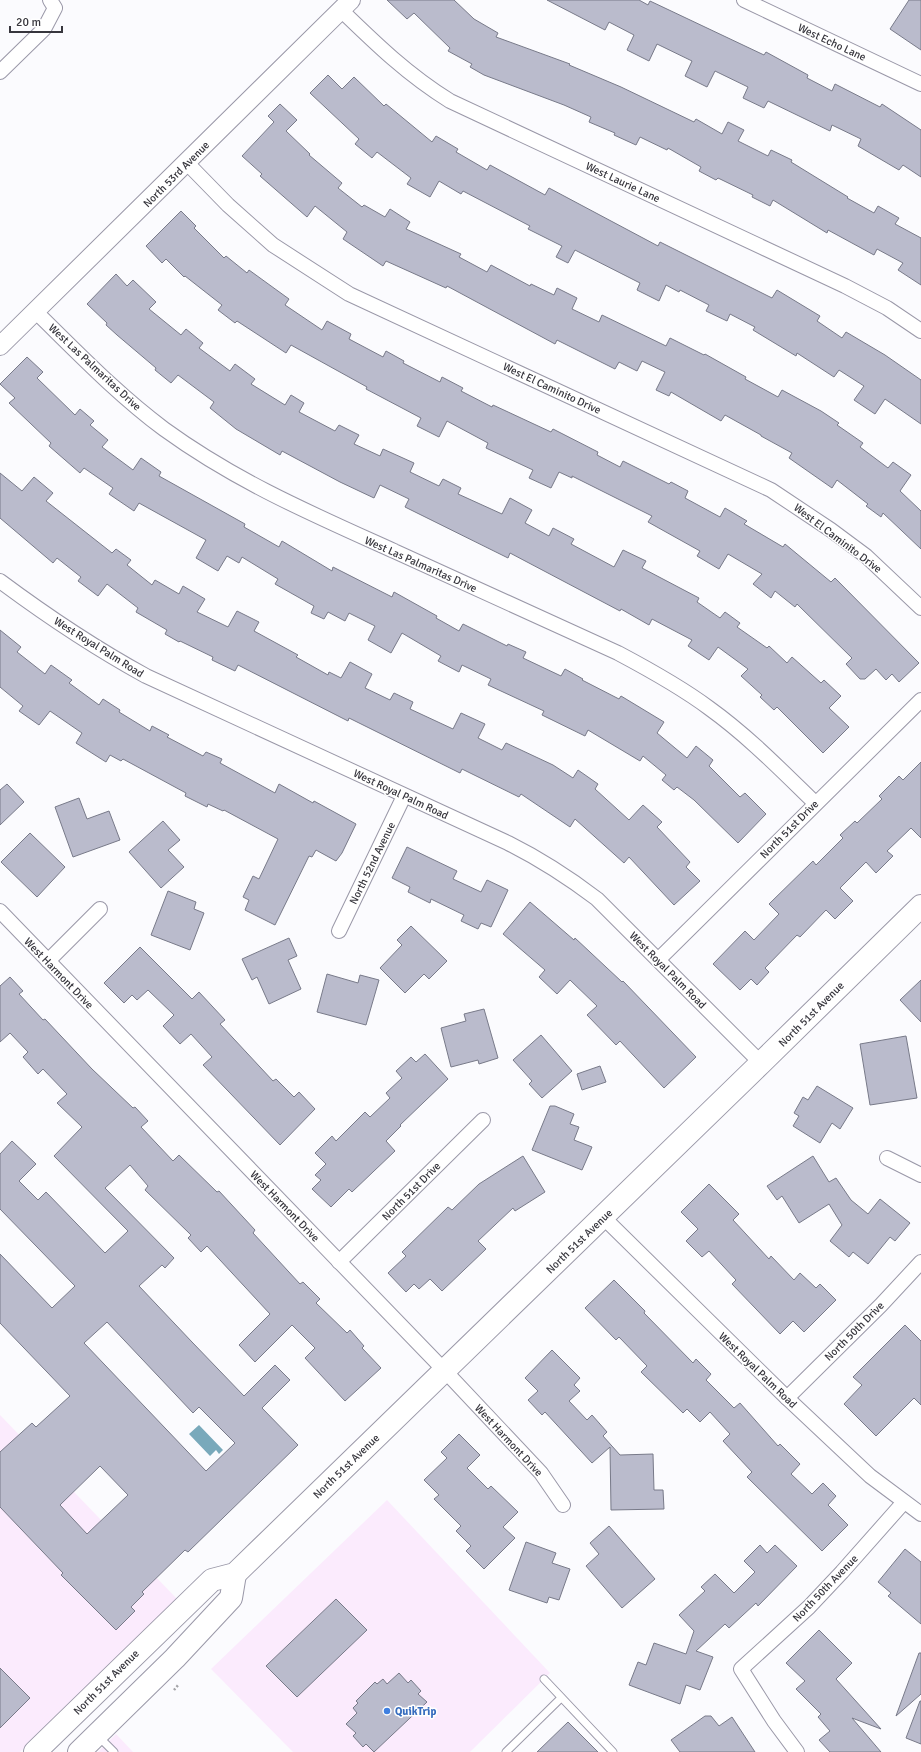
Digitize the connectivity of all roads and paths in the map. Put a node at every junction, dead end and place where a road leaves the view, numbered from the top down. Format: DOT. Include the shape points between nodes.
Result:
graph roads {
  1 [pos="744,0"];
  2 [pos="53,4"];
  3 [pos="346,5"];
  4 [pos="0,72"];
  5 [pos="921,84"];
  6 [pos="187,163"];
  7 [pos="35,311"];
  8 [pos="921,331"];
  9 [pos="0,346"];
  10 [pos="0,581"];
  11 [pos="921,608"];
  12 [pos="921,700"];
  13 [pos="404,796"];
  14 [pos="815,804"];
  15 [pos="921,906"];
  16 [pos="100,909"];
  17 [pos="0,911"];
  18 [pos="340,931"];
  19 [pos="658,960"];
  20 [pos="48,961"];
  21 [pos="761,1063"];
  22 [pos="483,1120"];
  23 [pos="887,1158"];
  24 [pos="921,1175"];
  25 [pos="603,1217"];
  26 [pos="340,1262"];
  27 [pos="921,1262"];
  28 [pos="445,1371"];
  29 [pos="786,1398"];
  30 [pos="904,1502"];
  31 [pos="563,1505"];
  32 [pos="921,1514"];
  33 [pos="235,1574"];
  34 [pos="544,1679"];
  35 [pos="179,1684"];
  36 [pos="174,1690"];
  37 [pos="561,1698"];
  38 [pos="97,1735"];
  39 [pos="35,1752"];
  40 [pos="79,1752"];
  41 [pos="114,1752"];
  42 [pos="506,1752"];
  43 [pos="613,1752"];
  44 [pos="797,1752"];
  1 -- 5 [label="street, West Echo Lane"];
  2 -- 4 [label="street" via="44,30"];
  3 -- 6 [label="street, North 53rd Avenue"];
  3 -- 8 [label="street, West Laurie Lane" via="396,63 450,101 845,286 887,308"];
  6 -- 7 [label="street, North 53rd Avenue"];
  6 -- 11 [label="street, West El Caminito Drive" via="228,205 273,245 349,294 771,490 866,556"];
  7 -- 9 [label="street, North 53rd Avenue"];
  7 -- 14 [label="street, West Las Palmaritas Drive" via="134,406 226,470 286,503 618,653 650,670 714,712 760,750"];
  10 -- 13 [label="street, West Royal Palm Road" via="100,650 146,676"];
  12 -- 14 [label="street, North 51st Drive"];
  13 -- 18 [label="street, North 52nd Avenue"];
  13 -- 19 [label="street, West Royal Palm Road" via="508,843 566,876 596,899"];
  14 -- 19 [label="street, North 51st Drive"];
  15 -- 21 [label="main road, North 51st Avenue"];
  16 -- 20 [label="street"];
  17 -- 20 [label="street, West Harmont Drive"];
  19 -- 21 [label="street, West Royal Palm Road"];
  20 -- 26 [label="street, West Harmont Drive"];
  21 -- 25 [label="main road, North 51st Avenue"];
  22 -- 26 [label="street, North 51st Drive"];
  23 -- 24 [label="street"];
  25 -- 28 [label="main road, North 51st Avenue"];
  25 -- 29 [label="street, West Royal Palm Road"];
  26 -- 28 [label="street, West Harmont Drive"];
  27 -- 29 [label="street, North 50th Drive"];
  28 -- 31 [label="street, West Harmont Drive" via="541,1473"];
  28 -- 33 [label="main road, North 51st Avenue"];
  29 -- 30 [label="street, West Royal Palm Road" via="870,1476"];
  30 -- 32 [label="street, West Royal Palm Road"];
  30 -- 44 [label="street, North 50th Avenue" via="808,1607 741,1669"];
  33 -- 38 [label="main road" via="231,1598"];
  33 -- 39 [label="main road, North 51st Avenue" via="212,1580"];
  34 -- 37 [label="lane"];
  35 -- 36 [label="path"];
  37 -- 42 [label="lane"];
  37 -- 43 [label="lane"];
  38 -- 40 [label="main road"];
  38 -- 41 [label="lane"];
}
